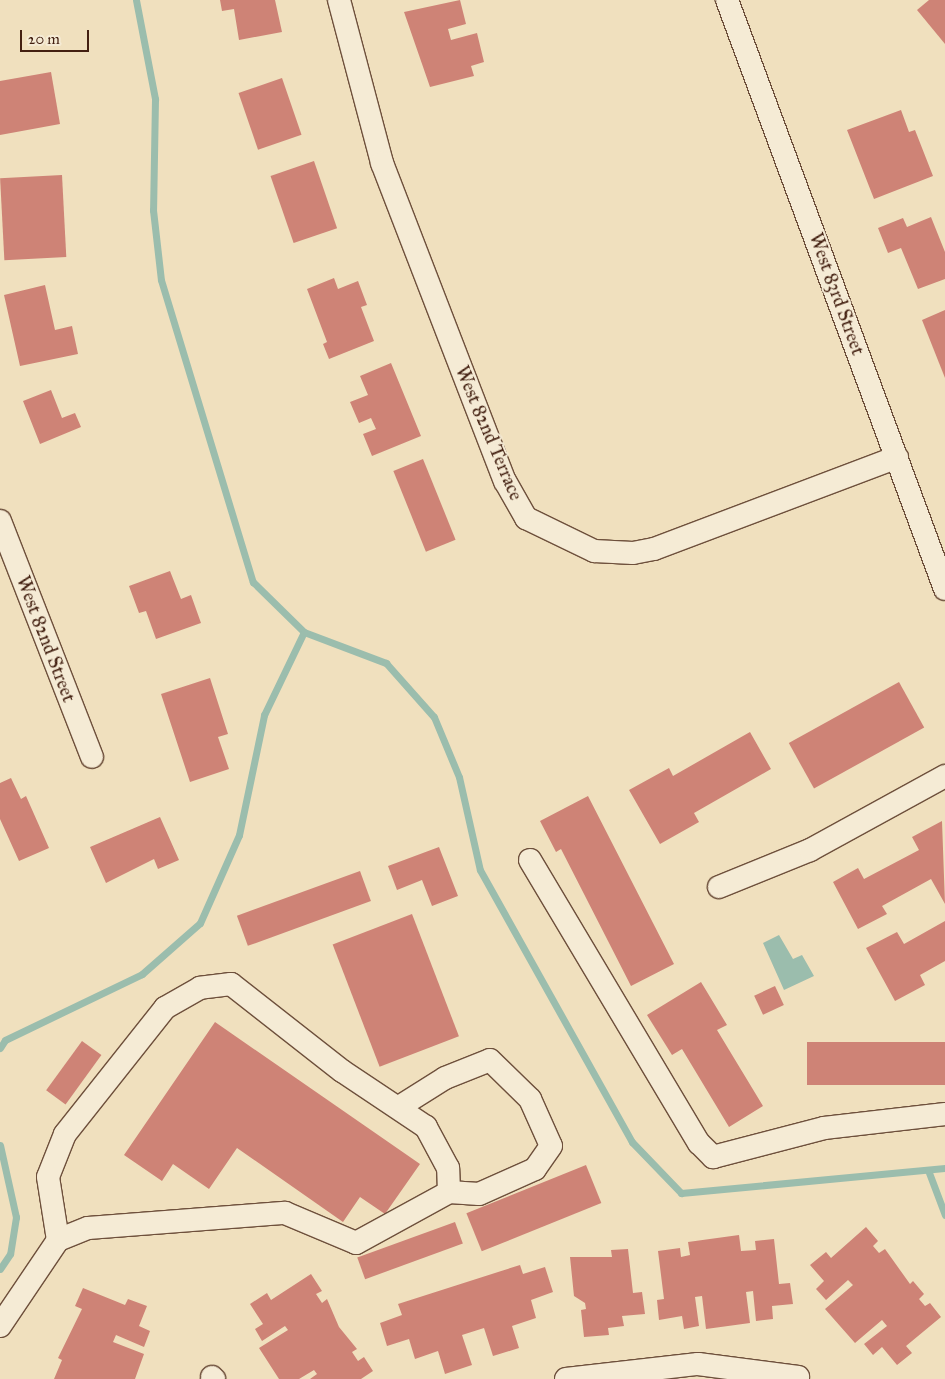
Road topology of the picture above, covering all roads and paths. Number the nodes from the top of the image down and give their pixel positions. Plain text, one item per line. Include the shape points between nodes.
1 (339, 0) edge
2 (727, 0) edge
3 (897, 457) junction
4 (0, 520) edge
5 (945, 589) edge
6 (92, 757) dead end
7 (945, 776) edge
8 (530, 860) dead end
9 (719, 887) dead end
10 (399, 1107) junction
11 (945, 1114) edge
12 (449, 1192) junction
13 (58, 1240) junction
14 (0, 1326) edge
15 (798, 1377) dead end
16 (566, 1379) edge

1 - 3 street, West 82nd Terrace via 382,163 505,481 526,518 594,551 633,554 654,550
2 - 3 street, West 83rd Street
3 - 5 street, West 83rd Street
4 - 6 street, West 82nd Street
7 - 9 street via 810,850
8 - 11 street via 699,1143 713,1157 824,1128
10 - 12 street via 426,1127 448,1168
10 - 12 street via 445,1078 490,1060 530,1099 550,1146 536,1169 479,1194
10 - 13 street via 342,1070 231,984 200,988 164,1008 65,1134 48,1177
12 - 13 street via 356,1243 284,1213 88,1228
13 - 14 street
15 - 16 street via 698,1364

